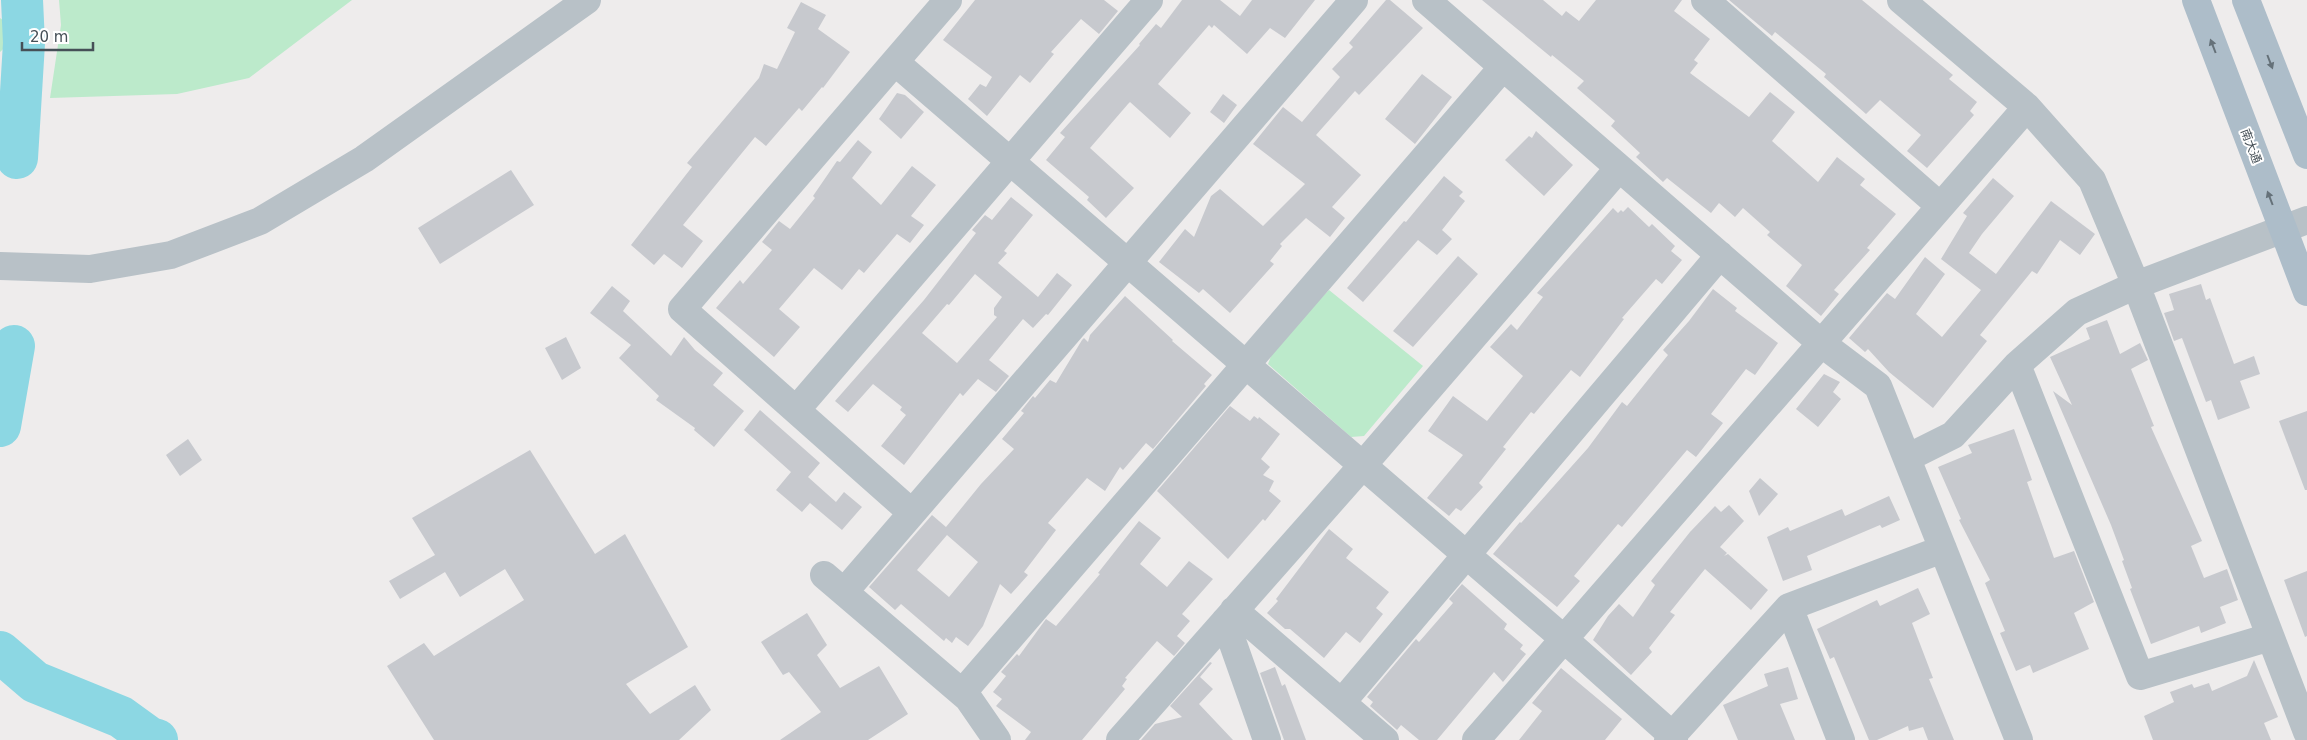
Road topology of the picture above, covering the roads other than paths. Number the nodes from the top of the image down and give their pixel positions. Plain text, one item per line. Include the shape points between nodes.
1 (587, 0) edge
2 (948, 0) edge
3 (1149, 0) edge
4 (1354, 0) edge
5 (1426, 0) edge
6 (1704, 0) edge
7 (1901, 0) edge
8 (2196, 0) edge
9 (2246, 0) edge
10 (895, 62) junction
11 (1503, 67) junction
12 (2028, 107) junction
13 (2307, 155) edge
14 (1011, 160) junction
15 (1620, 168) junction
16 (1940, 206) junction
17 (2307, 220) edge
18 (2282, 230) junction
19 (1720, 255) junction
20 (1128, 263) junction
21 (0, 266) edge
22 (2136, 285) junction
23 (2307, 292) edge
24 (1821, 343) junction
25 (1245, 364) junction
26 (2017, 364) junction
27 (796, 410) junction
28 (1907, 458) junction
29 (1362, 465) junction
30 (912, 513) junction
31 (1943, 549) junction
32 (1466, 555) junction
33 (1789, 607) junction
34 (1230, 616) junction
35 (2270, 637) junction
36 (1564, 639) junction
37 (962, 693) junction
38 (1342, 702) junction
39 (2307, 732) edge
40 (1672, 738) edge
41 (997, 740) edge
42 (1120, 740) edge
43 (1267, 740) edge
44 (1385, 740) edge
45 (1476, 740) edge
46 (1842, 740) edge
47 (2019, 740) edge

1 - 21 street via 364,159 260,221 171,255 90,269
2 - 10 street
3 - 14 street
4 - 20 street
5 - 11 street
6 - 16 street
7 - 12 street
18 -> 8 main road, 南大通
9 -> 13 main road
10 - 14 street
10 - 27 street via 682,310
11 - 15 street
11 - 25 street
12 - 16 street
12 - 22 street via 2092,180
14 - 20 street
14 - 27 street
15 - 19 street
15 - 29 street
16 - 24 street
17 - 18 street
18 - 22 street
18 - 23 main road, 南大通
19 - 24 street
19 - 32 street
20 - 25 street
20 - 30 street
22 - 26 street via 2077,312
22 - 35 street
24 - 28 street via 1878,386
24 - 36 street
25 - 29 street
25 - 37 street
26 - 28 street via 1953,435
26 - 35 street via 2140,676
27 - 30 street
28 - 31 street
29 - 32 street
29 - 34 street
30 - 37 street via 834,583
31 - 33 street
31 - 47 street
32 - 36 street
32 - 38 street
33 - 40 street
33 - 46 street
34 - 38 street
34 - 42 street
34 - 43 street
35 - 39 street
36 - 40 street
36 - 45 street
37 - 41 street
38 - 44 street

